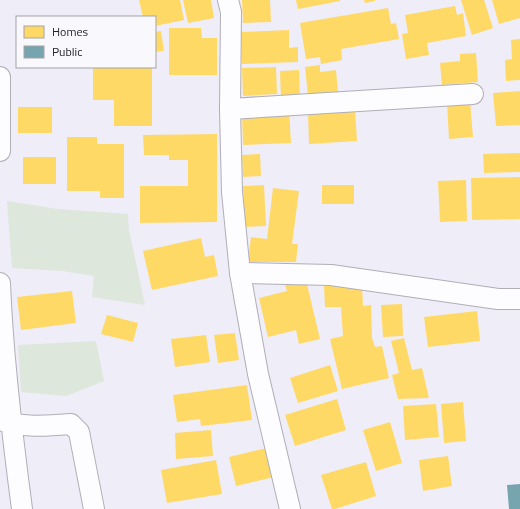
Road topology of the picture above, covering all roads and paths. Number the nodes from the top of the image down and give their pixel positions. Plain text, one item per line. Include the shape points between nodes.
1 (228, 0) edge
2 (0, 77) edge
3 (473, 94) dead end
4 (230, 109) junction
5 (0, 151) edge
6 (240, 273) junction
7 (0, 283) edge
8 (520, 299) edge
9 (1, 314) edge
10 (5, 422) edge
11 (22, 509) edge
12 (94, 509) edge
13 (290, 509) edge

1 - 4 street via 231,12
2 - 5 street
3 - 4 street
4 - 6 street via 232,192
6 - 8 street via 331,275 498,299
6 - 13 street via 258,374
7 - 9 street
9 - 10 street
10 - 11 street
10 - 12 street via 40,427 71,424 79,432

